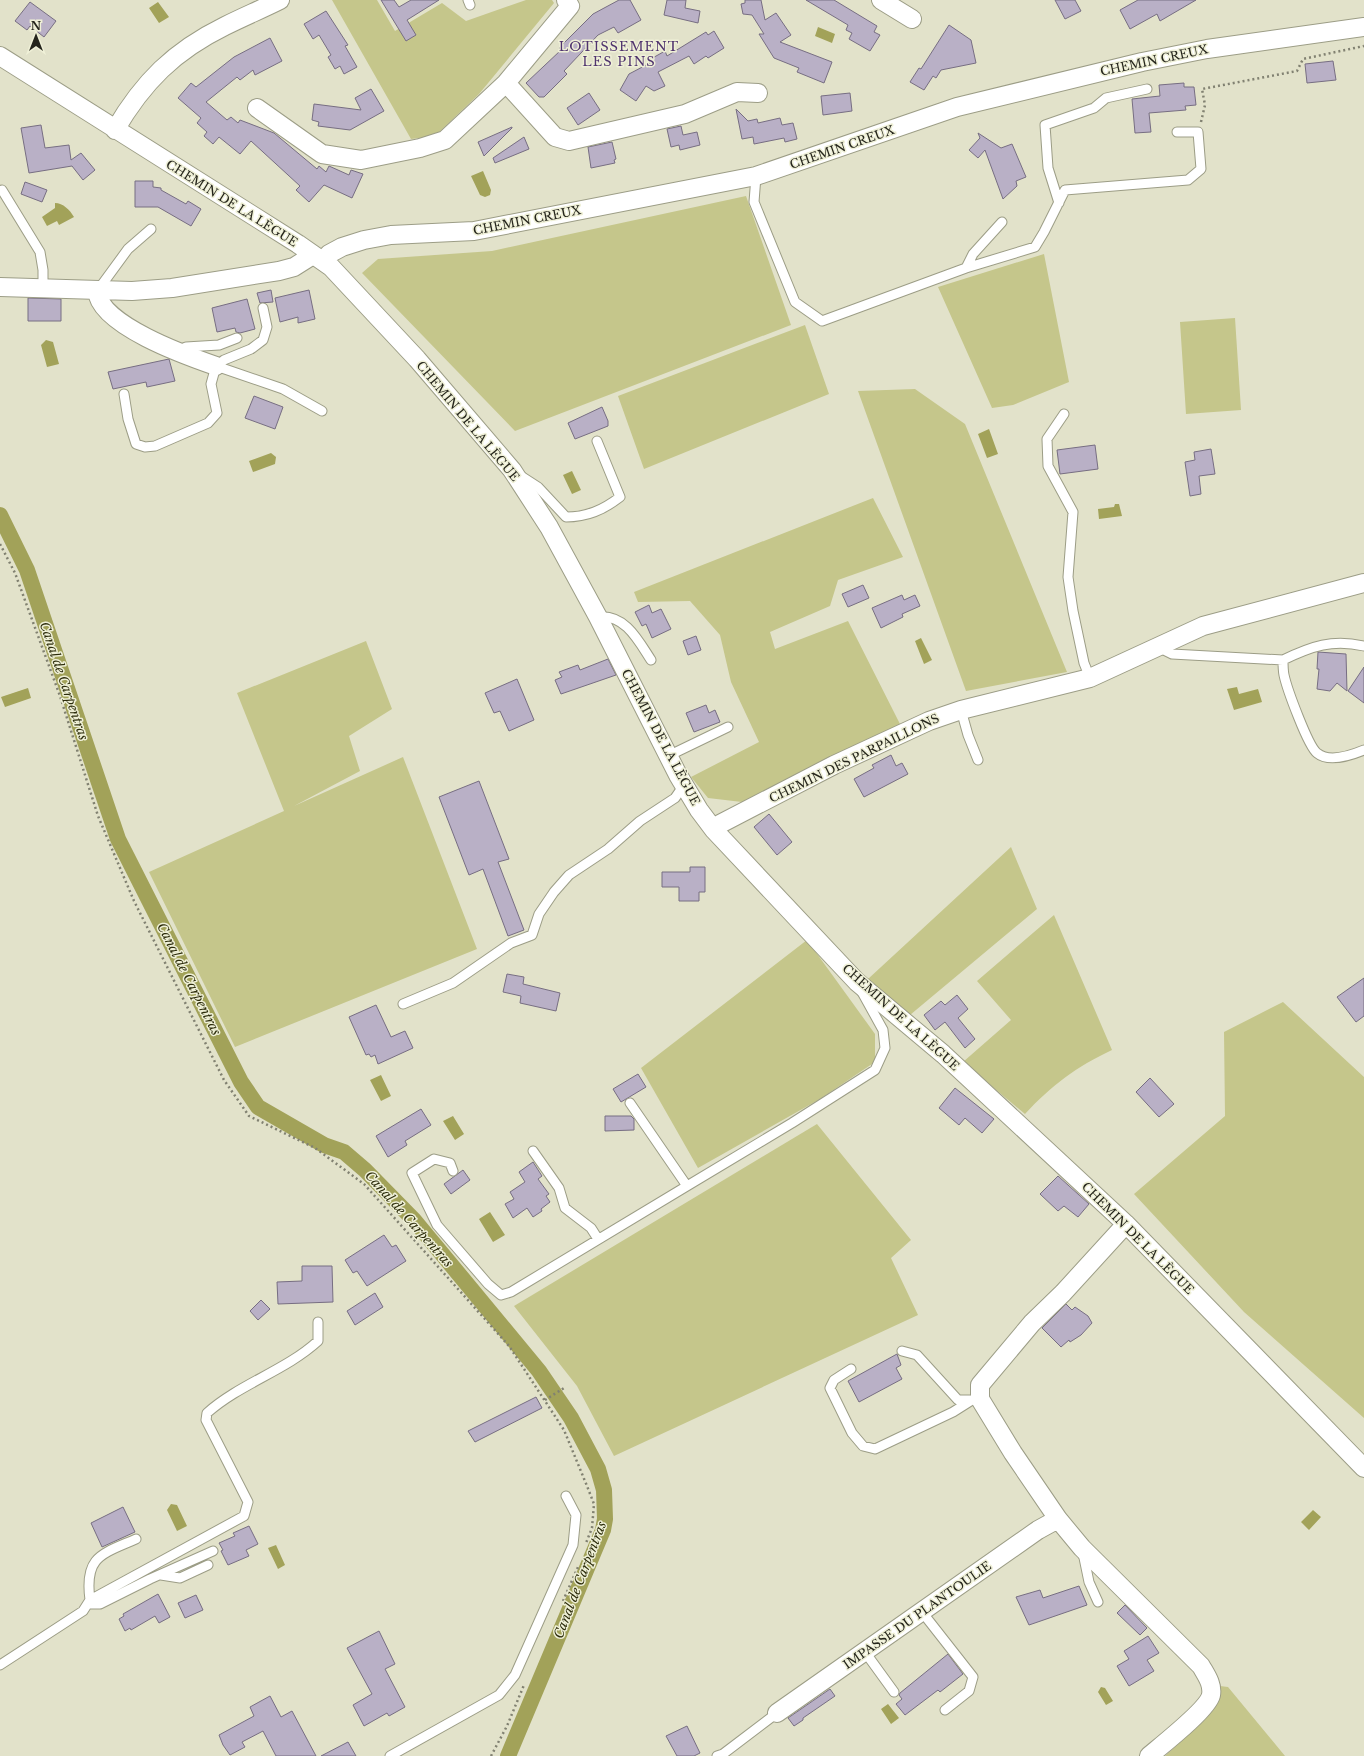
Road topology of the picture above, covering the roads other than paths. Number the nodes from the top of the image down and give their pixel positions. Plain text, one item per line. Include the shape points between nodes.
1 (280, 0) edge
2 (881, 0) edge
3 (572, 2) edge
4 (912, 19) dead end
5 (1364, 27) edge
6 (0, 56) edge
7 (506, 83) junction
8 (1147, 89) dead end
9 (758, 93) dead end
10 (257, 108) dead end
11 (115, 130) junction
12 (1177, 132) dead end
13 (756, 176) junction
14 (2, 190) dead end
15 (1059, 203) junction
16 (1002, 222) dead end
17 (151, 229) dead end
18 (318, 258) junction
19 (966, 268) junction
20 (0, 287) edge
21 (43, 289) junction
22 (97, 291) junction
23 (263, 308) dead end
24 (237, 338) dead end
25 (177, 352) junction
26 (216, 366) junction
27 (124, 394) dead end
28 (322, 411) dead end
29 (1064, 414) dead end
30 (597, 441) dead end
31 (512, 470) junction
32 (1364, 583) edge
33 (598, 617) junction
34 (1364, 646) edge
35 (1158, 647) junction
36 (651, 660) dead end
37 (1283, 660) junction
38 (1090, 678) junction
39 (961, 710) junction
40 (728, 727) dead end
41 (1364, 750) edge
42 (668, 756) junction
43 (978, 760) dead end
44 (684, 785) junction
45 (714, 830) junction
46 (857, 982) junction
47 (403, 1004) dead end
48 (630, 1102) dead end
49 (533, 1151) dead end
50 (453, 1171) dead end
51 (687, 1186) junction
52 (1126, 1224) junction
53 (598, 1239) junction
54 (318, 1322) dead end
55 (902, 1351) dead end
56 (851, 1369) dead end
57 (976, 1399) junction
58 (1361, 1460) edge
59 (566, 1496) dead end
60 (1058, 1519) junction
61 (136, 1539) dead end
62 (1082, 1548) junction
63 (213, 1551) dead end
64 (208, 1565) dead end
65 (160, 1574) junction
66 (89, 1602) junction
67 (1098, 1602) dead end
68 (922, 1612) junction
69 (865, 1652) junction
70 (0, 1665) edge
71 (894, 1692) dead end
72 (945, 1710) dead end
73 (777, 1713) joint
74 (390, 1756) edge
75 (718, 1756) edge
76 (1149, 1756) edge

1 - 11 street via 224,26 170,62 152,77 139,93
2 - 4 street
3 - 7 street
5 - 13 street, CHEMIN CREUX via 1207,48 1059,82 957,107
6 - 11 street, CHEMIN DE LA LÈGUE
7 - 9 street via 554,137 569,141 685,114 737,92
7 - 10 street via 445,140 361,160 322,154
8 - 15 lane via 1106,98 1094,108 1045,125 1048,168
11 - 18 street, CHEMIN DE LA LÈGUE
12 - 15 lane via 1198,132 1200,169 1188,180 1065,190
13 - 18 street, CHEMIN CREUX via 474,231 391,235 342,247
13 - 19 lane via 754,202 795,302 822,321
14 - 21 lane via 40,252
15 - 19 lane via 1035,247
16 - 19 lane via 973,254
17 - 22 lane via 128,249
18 - 22 street, CHEMIN CREUX via 279,271 172,288
18 - 31 street, CHEMIN DE LA LÈGUE via 331,267 417,359
20 - 21 street, CHEMIN CREUX
21 - 22 street, CHEMIN CREUX
22 - 25 street via 98,299 114,319
23 - 26 lane via 267,327 263,340
24 - 25 lane via 219,345 186,348
25 - 26 street
26 - 27 lane via 211,384 217,413 208,423 155,446 145,447 136,444
26 - 28 lane via 283,389
29 - 38 lane via 1047,439 1048,466 1073,512 1068,577 1084,663
30 - 31 lane via 620,497 603,510 579,517 566,517 538,487
31 - 33 street, CHEMIN DE LA LÈGUE via 549,527
32 - 35 street, CHEMIN DES PARPAILLONS via 1203,626
33 - 36 lane via 607,616 618,620 632,632
33 - 42 street, CHEMIN DE LA LÈGUE
34 - 37 lane via 1347,642 1321,644
35 - 37 lane via 1172,654
35 - 38 street, CHEMIN DES PARPAILLONS
37 - 41 lane via 1284,675 1309,744 1318,754 1330,758
38 - 39 street, CHEMIN DES PARPAILLONS
39 - 43 lane
39 - 45 street, CHEMIN DES PARPAILLONS via 929,720 834,765 720,824
40 - 42 lane
42 - 44 street, CHEMIN DE LA LÈGUE
44 - 45 street, CHEMIN DE LA LÈGUE
44 - 47 lane via 675,798 569,875 539,914 532,935 511,943 453,983
45 - 46 street, CHEMIN DE LA LÈGUE
46 - 51 lane via 883,1030 885,1048 876,1070
46 - 52 street, CHEMIN DE LA LÈGUE via 943,1054
48 - 51 lane
49 - 53 lane via 559,1188 565,1208 591,1228
50 - 53 lane via 450,1163 434,1159 412,1173 437,1225 488,1284 502,1295
51 - 53 lane
52 - 57 street via 1032,1323 980,1385
52 - 58 street, CHEMIN DE LA LÈGUE
54 - 66 lane via 318,1341 304,1354 222,1400 207,1413 206,1420 248,1502 244,1516
55 - 57 lane via 917,1355 958,1400
56 - 57 lane via 834,1380 830,1388 852,1433 863,1446 875,1449
57 - 60 street
59 - 74 lane via 576,1515 573,1545 515,1675 498,1695
60 - 62 street
60 - 68 street, IMPASSE DU PLANTOULIE via 1038,1530
61 - 66 lane via 98,1556 89,1572
62 - 67 lane
62 - 76 street via 1200,1666 1210,1681 1211,1695 1204,1708
63 - 65 lane
64 - 65 lane via 180,1578
65 - 66 lane via 100,1604
66 - 70 lane via 83,1611
68 - 69 street, IMPASSE DU PLANTOULIE
68 - 72 lane via 973,1677 969,1691
69 - 71 lane
69 - 73 street, IMPASSE DU PLANTOULIE
73 - 75 lane

